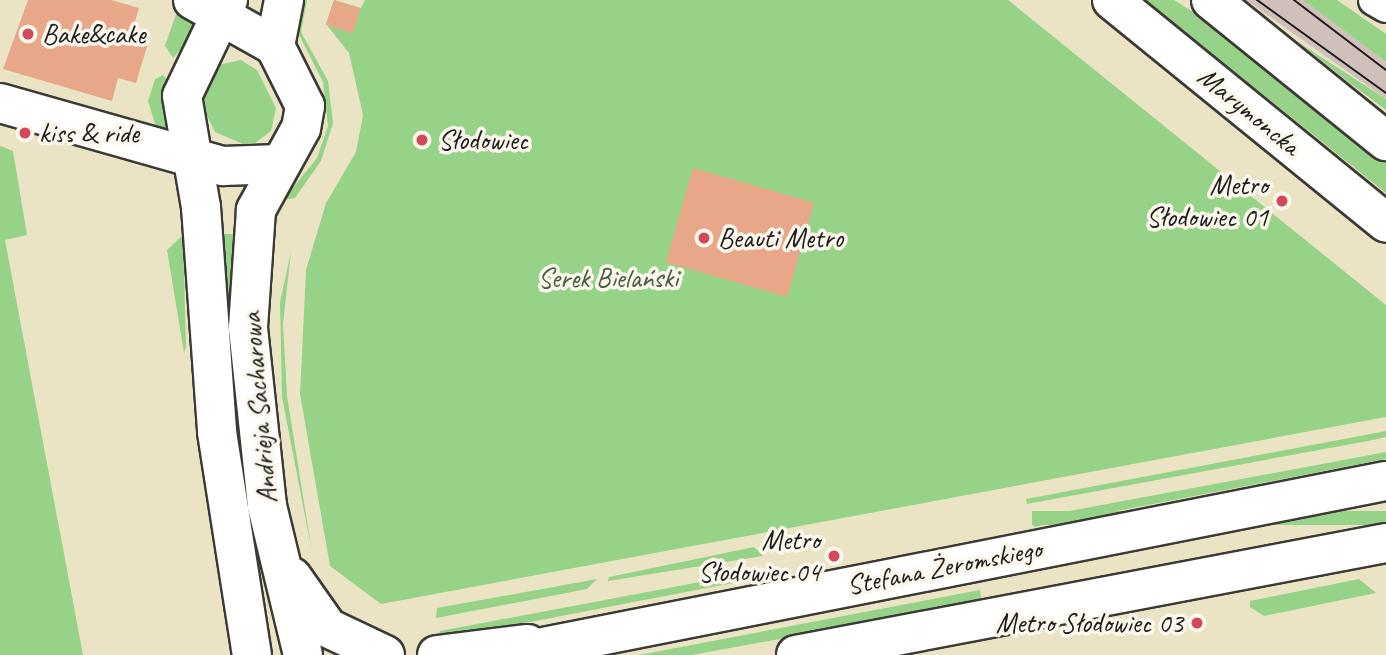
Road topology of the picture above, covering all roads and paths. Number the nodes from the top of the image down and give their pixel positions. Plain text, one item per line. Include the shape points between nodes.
1 (284, 0) edge
2 (1112, 0) edge
3 (1210, 0) edge
4 (1374, 0) edge
5 (214, 4) edge
6 (1386, 7) edge
7 (275, 46) junction
8 (0, 103) edge
9 (1386, 141) edge
10 (194, 158) junction
11 (280, 164) junction
12 (1386, 223) edge
13 (1386, 481) edge
14 (267, 506) junction
15 (1386, 543) edge
16 (564, 639) junction
17 (923, 642) edge
18 (252, 655) edge
19 (303, 655) edge
20 (385, 655) edge
21 (437, 655) edge
22 (503, 655) edge
23 (796, 655) edge

1 - 7 main road
2 - 12 main road, Marymoncka
3 - 9 main road
4 - 6 street
5 - 7 main road
5 - 10 main road, Andrieja Sacharowa via 182,96
7 - 11 main road, Andrieja Sacharowa via 305,106 301,128
8 - 10 main road
10 - 11 main road via 241,168
10 - 18 main road, Andrieja Sacharowa via 216,421
11 - 14 main road, Andrieja Sacharowa via 264,189 254,224 248,328
13 - 16 main road, Stefana Żeromskiego
14 - 19 main road, Andrieja Sacharowa
14 - 20 main road via 307,606 340,636
15 - 17 main road, Stefana Żeromskiego
16 - 21 main road
16 - 22 main road, Stefana Żeromskiego
17 - 23 main road, Stefana Żeromskiego

